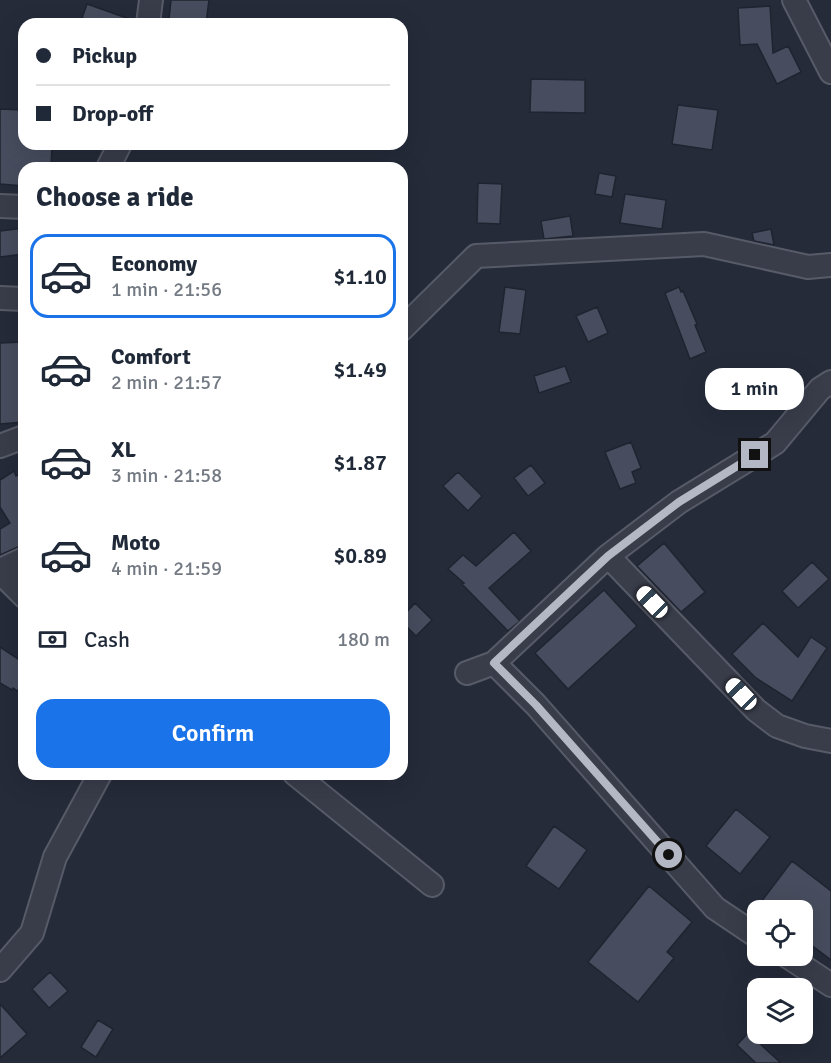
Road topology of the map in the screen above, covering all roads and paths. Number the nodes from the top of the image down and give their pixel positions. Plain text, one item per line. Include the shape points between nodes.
1 (151, 0) edge
2 (794, 0) edge
3 (149, 18) edge
4 (831, 72) edge
5 (0, 206) edge
6 (18, 207) edge
7 (831, 265) edge
8 (0, 298) edge
9 (18, 299) edge
10 (408, 323) edge
11 (831, 381) edge
12 (18, 439) edge
13 (0, 446) edge
14 (608, 556) junction
15 (18, 562) edge
16 (0, 571) edge
17 (18, 590) edge
18 (494, 663) junction
19 (467, 674) dead end
20 (831, 741) edge
21 (97, 780) edge
22 (302, 780) edge
23 (432, 885) dead end
24 (747, 930) edge
25 (803, 966) edge
26 (0, 970) edge
27 (831, 984) edge

1 - 3 street
2 - 4 street
5 - 6 street
7 - 10 street via 808,267 704,244 476,256
8 - 9 street
11 - 14 street via 775,443 679,502
12 - 13 street
14 - 18 street
14 - 20 street via 756,710 777,726
15 - 16 street
16 - 17 street
18 - 19 street
18 - 24 street via 536,705 715,909
21 - 26 street via 55,857 32,933
22 - 23 street
25 - 27 street

